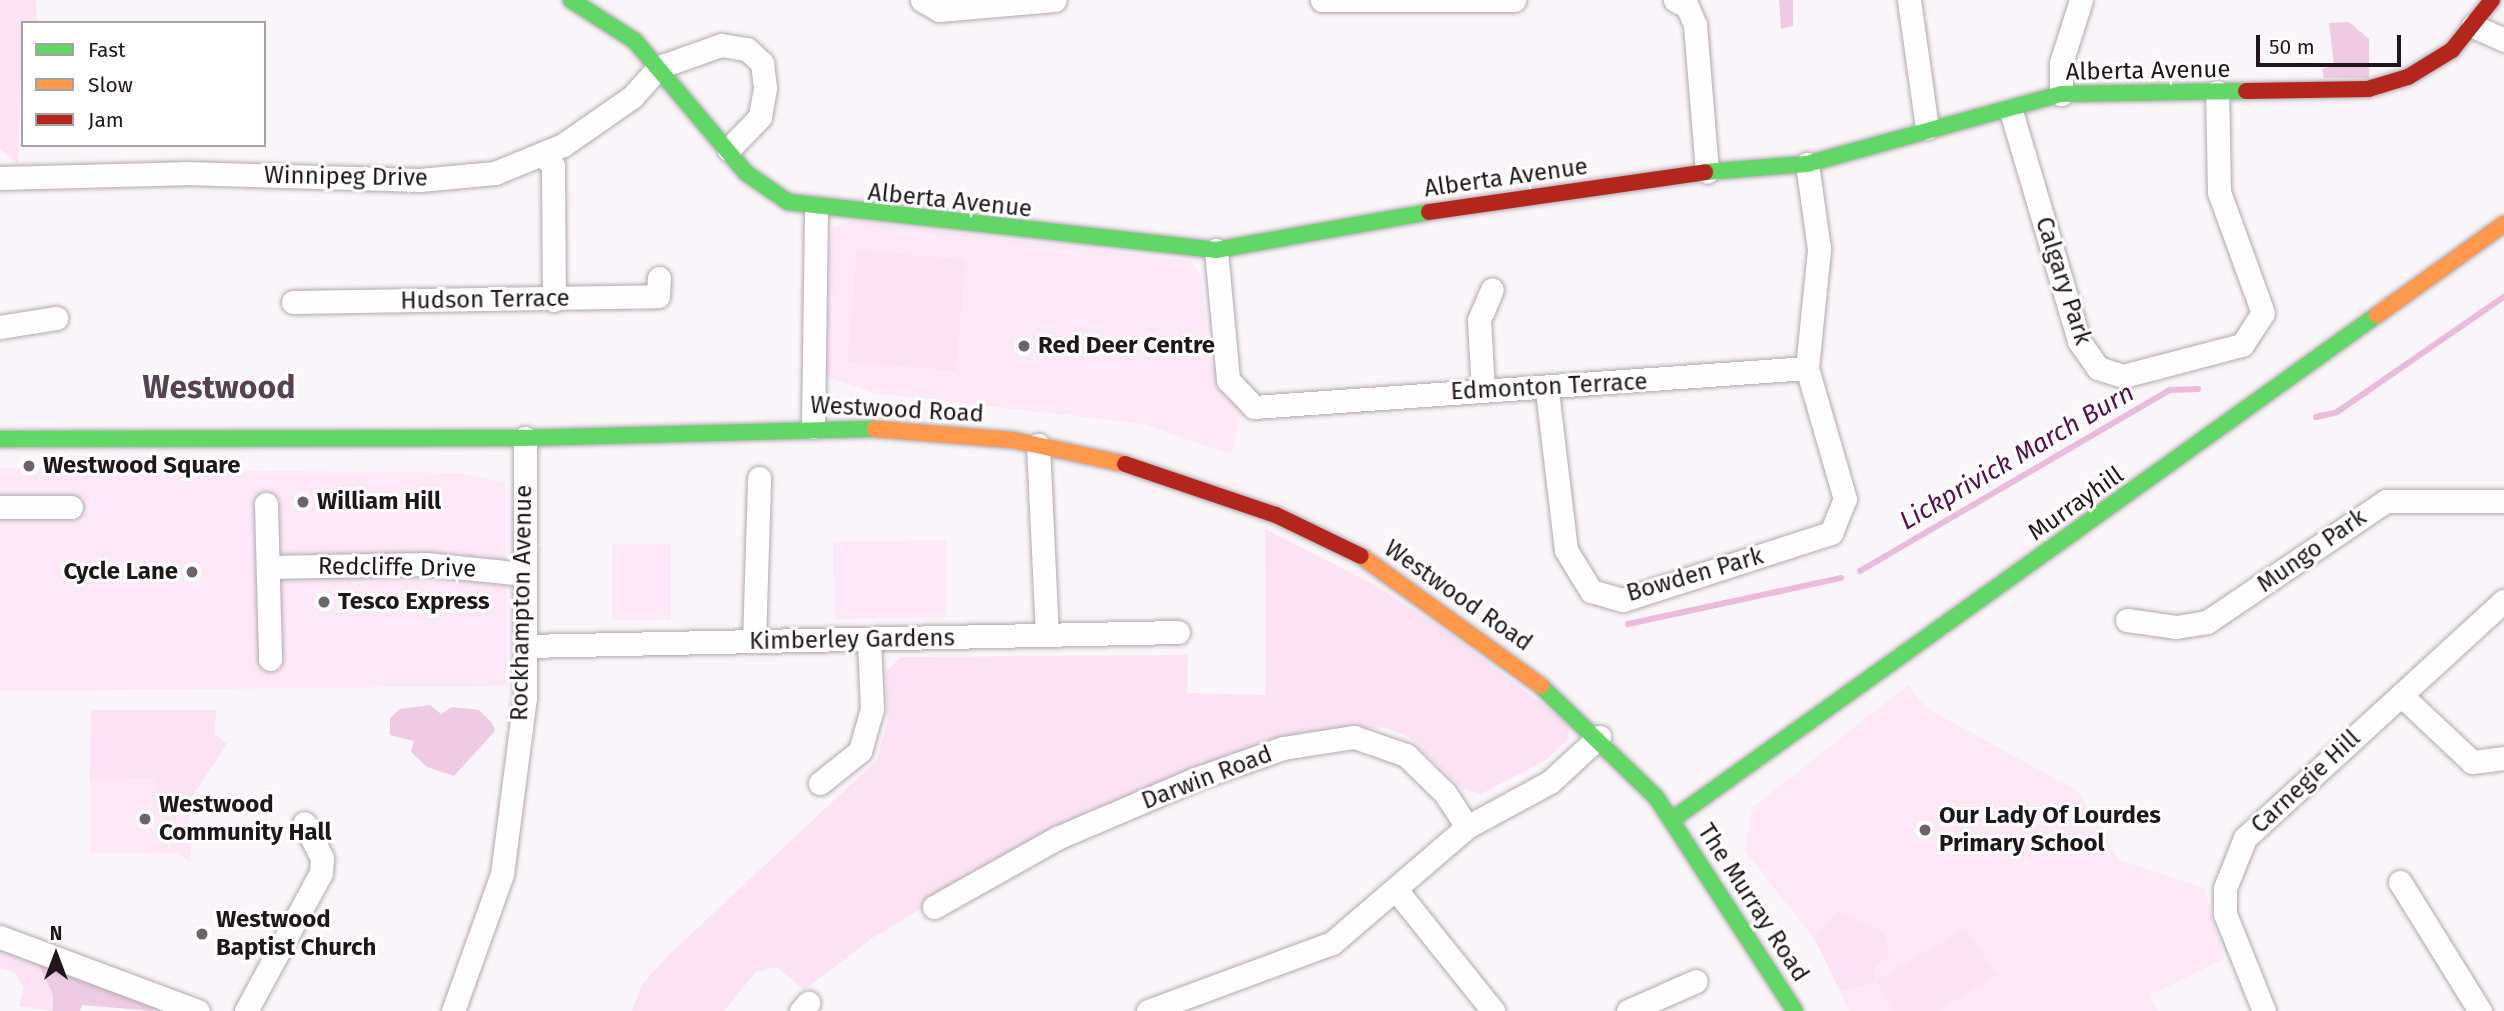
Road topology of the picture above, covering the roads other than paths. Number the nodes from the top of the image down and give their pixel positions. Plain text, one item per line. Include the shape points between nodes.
1 (922, 0) edge
2 (1055, 0) edge
3 (1322, 0) edge
4 (1514, 0) edge
5 (1675, 0) edge
6 (1909, 0) edge
7 (2081, 0) edge
8 (2492, 0) edge
9 (580, 2) edge
10 (2473, 26) junction
11 (2504, 40) edge
12 (659, 67) junction
13 (2217, 92) junction
14 (2061, 94) junction
15 (2011, 111) junction
16 (1927, 128) junction
17 (729, 149) junction
18 (543, 155) junction
19 (1808, 164) junction
20 (1707, 172) junction
21 (0, 178) edge
22 (816, 208) junction
23 (2504, 223) edge
24 (1216, 250) junction
25 (659, 278) dead end
26 (1492, 290) dead end
27 (554, 300) junction
28 (293, 302) dead end
29 (56, 318) dead end
30 (0, 327) edge
31 (1808, 368) junction
32 (1483, 390) junction
33 (1548, 391) junction
34 (813, 427) junction
35 (525, 438) junction
36 (0, 439) edge
37 (1038, 445) junction
38 (759, 478) dead end
39 (2504, 501) edge
40 (266, 504) dead end
41 (0, 507) edge
42 (71, 507) dead end
43 (270, 567) junction
44 (524, 574) junction
45 (2504, 601) edge
46 (2127, 620) dead end
47 (1178, 632) dead end
48 (1047, 635) junction
49 (869, 640) junction
50 (754, 641) junction
51 (526, 646) junction
52 (270, 659) dead end
53 (2401, 695) junction
54 (1599, 737) junction
55 (2504, 758) edge
56 (820, 783) dead end
57 (1672, 819) junction
58 (304, 823) dead end
59 (1468, 827) junction
60 (2400, 882) dead end
61 (1397, 891) junction
62 (934, 907) dead end
63 (0, 937) edge
64 (1696, 981) dead end
65 (198, 1011) edge
66 (247, 1011) edge
67 (453, 1011) edge
68 (1148, 1011) edge
69 (1493, 1011) edge
70 (1628, 1011) edge
71 (1795, 1011) edge
72 (2264, 1011) edge
73 (2480, 1011) edge

1 - 2 street via 939,10
3 - 4 street
5 - 20 street via 1687,6 1695,25
6 - 16 street
7 - 14 street via 2064,50
8 - 10 street, Alberta Avenue
9 - 12 street, Alberta Avenue via 635,41
10 - 11 street
10 - 13 street, Alberta Avenue via 2430,65 2368,89
12 - 17 street, Alberta Avenue
12 - 17 street via 721,45 747,50 762,63 760,117
12 - 18 street, Winnipeg Drive via 632,97
13 - 14 street, Alberta Avenue
13 - 15 street, Calgary Park via 2219,192 2263,313 2242,345 2136,375 2098,368 2079,341
14 - 15 street, Alberta Avenue
15 - 16 street, Alberta Avenue
16 - 19 street, Alberta Avenue
17 - 22 street, Alberta Avenue via 766,190
18 - 21 street, Winnipeg Drive via 495,173 420,180 185,173
18 - 27 street via 553,166
19 - 20 street, Alberta Avenue
19 - 31 street via 1819,249
20 - 24 street, Alberta Avenue
22 - 24 street, Alberta Avenue
22 - 34 street
23 - 57 street, Murrayhill
24 - 32 street, Edmonton Terrace via 1228,380 1254,407
25 - 27 street, Hudson Terrace via 658,296
26 - 32 street via 1479,320
27 - 28 street, Hudson Terrace
29 - 30 street
31 - 33 street, Edmonton Terrace
31 - 33 street, Bowden Park via 1845,499 1831,533 1623,600 1591,591 1566,551
32 - 33 street, Edmonton Terrace
34 - 35 street, Westwood Road
34 - 37 street, Westwood Road via 923,430
35 - 36 street, Westwood Road
35 - 44 street, Rockhampton Avenue
37 - 48 street via 1036,482
37 - 54 street, Westwood Road via 1205,487 1360,555 1483,638
38 - 50 street
39 - 46 street, Mungo Park via 2386,501 2207,622 2176,627
40 - 43 street
41 - 42 street
43 - 44 street, Redcliffe Drive via 426,564
43 - 52 street
44 - 51 street, Rockhampton Avenue
45 - 53 street, Carnegie Hill
47 - 48 street, Kimberley Gardens
48 - 49 street, Kimberley Gardens
49 - 50 street, Kimberley Gardens
49 - 56 street via 872,709 860,751
50 - 51 street, Kimberley Gardens
51 - 67 street, Rockhampton Avenue via 502,874
53 - 55 street via 2472,762
53 - 72 street, Carnegie Hill via 2245,838 2232,862 2225,914
54 - 57 street, Westwood Road
54 - 59 street via 1550,782
57 - 71 street, The Murray Road
58 - 66 street via 322,858 321,873
59 - 61 street
59 - 62 street, Darwin Road via 1445,793 1406,755 1342,739 1283,748 1195,779 1057,838
60 - 73 street
61 - 68 street via 1332,943
61 - 69 street
63 - 65 street
64 - 70 street

